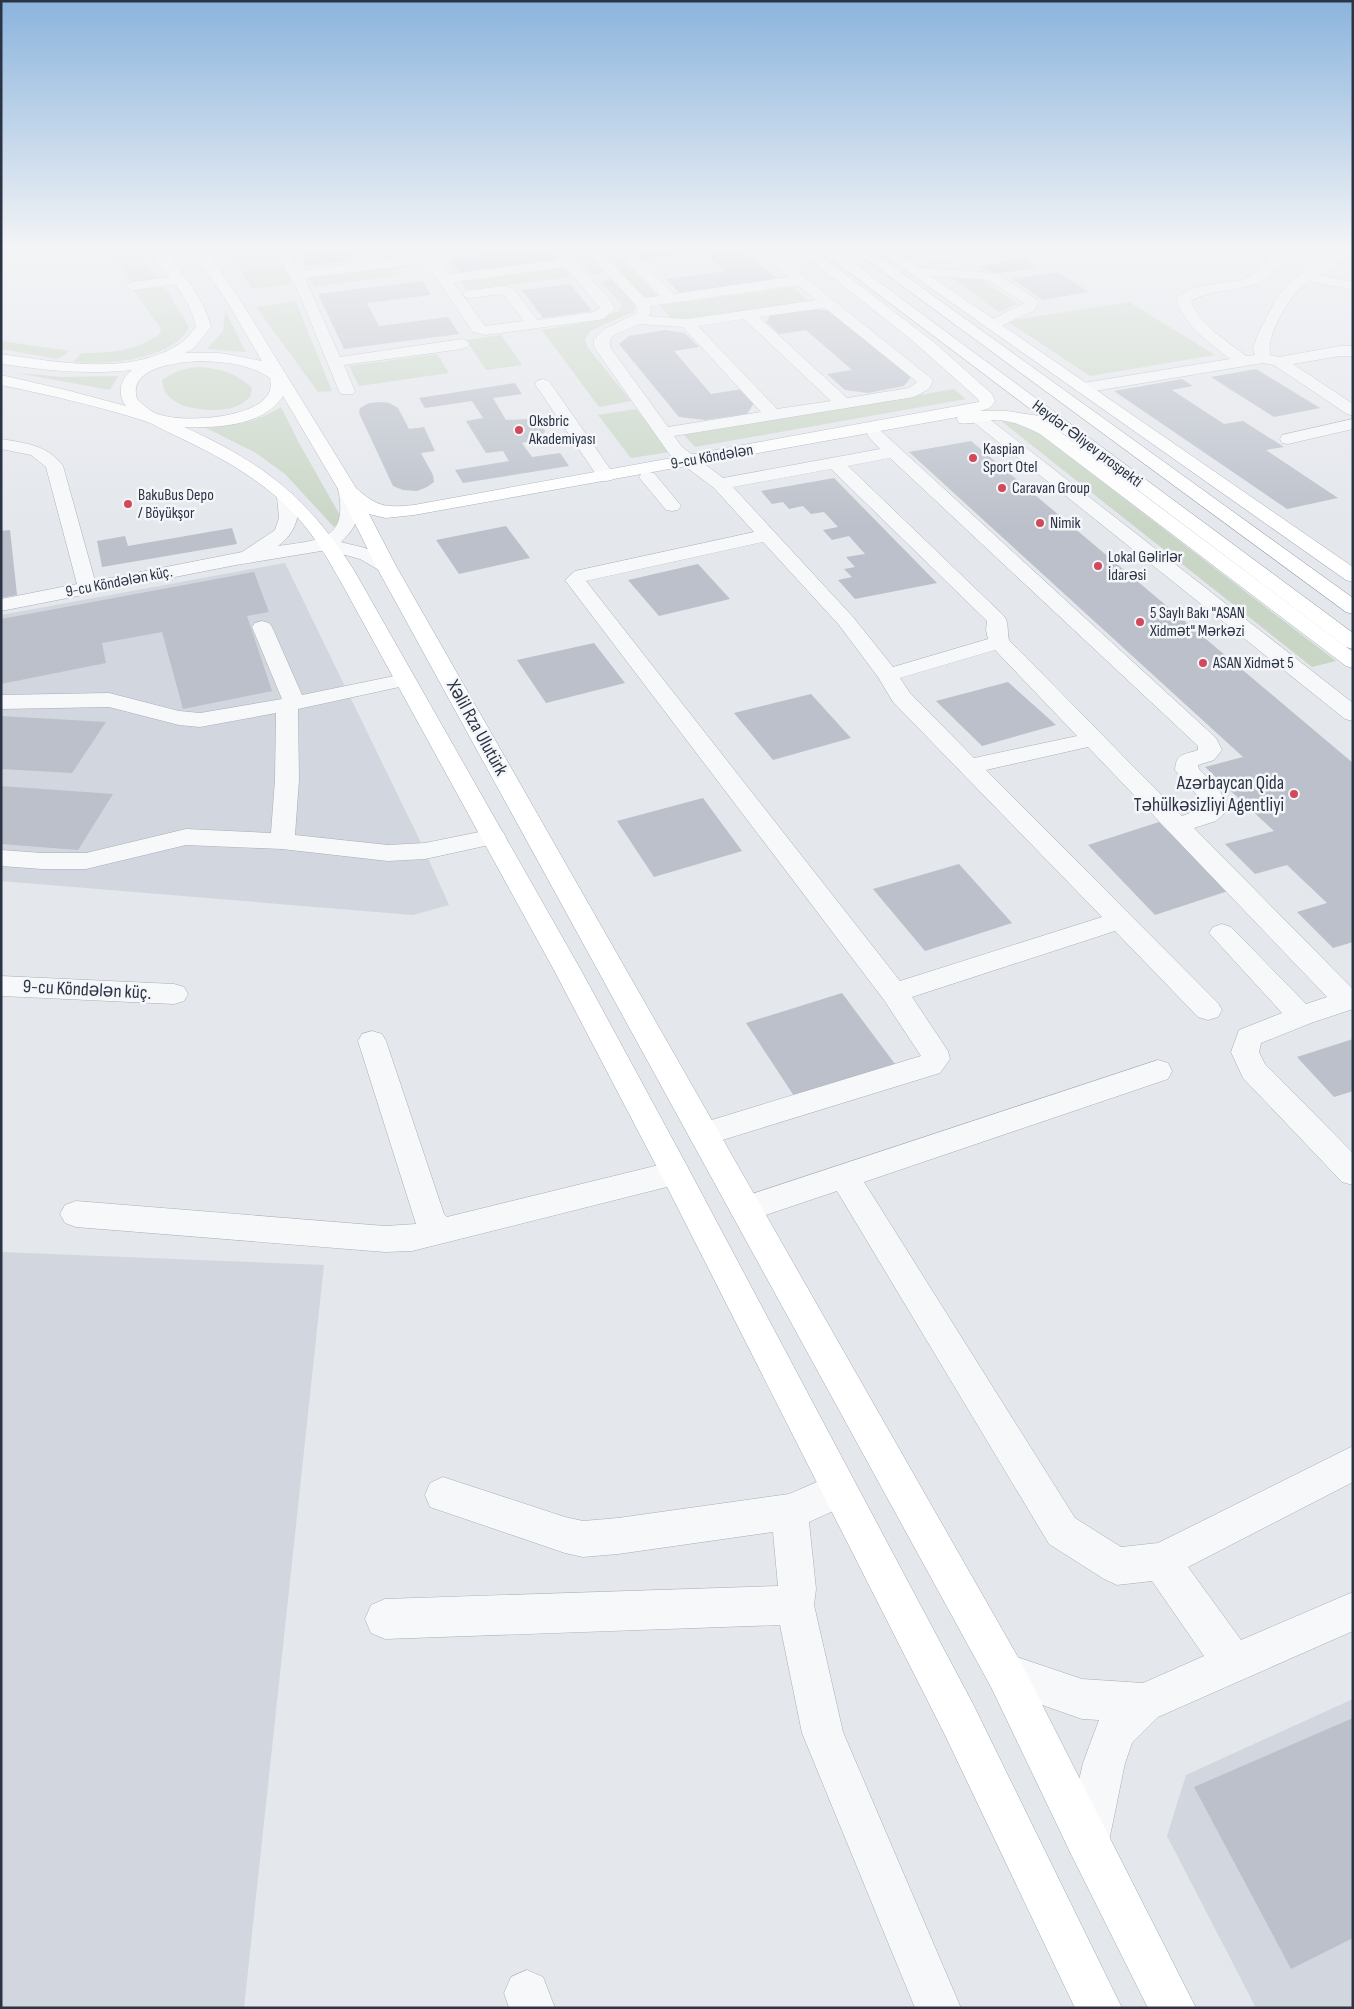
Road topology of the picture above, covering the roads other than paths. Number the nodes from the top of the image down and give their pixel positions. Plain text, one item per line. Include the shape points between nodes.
1 (196, 339) edge
2 (255, 339) edge
3 (325, 339) edge
4 (602, 339) edge
5 (701, 339) edge
6 (774, 339) edge
7 (871, 339) edge
8 (920, 339) edge
9 (921, 339) edge
10 (946, 339) edge
11 (983, 339) edge
12 (1012, 339) edge
13 (1217, 339) edge
14 (1264, 339) edge
15 (462, 344) dead end
16 (1343, 348) edge
17 (1, 358) edge
18 (1271, 360) junction
19 (159, 361) junction
20 (335, 362) junction
21 (1244, 362) junction
22 (278, 376) junction
23 (1, 380) edge
24 (543, 384) dead end
25 (1082, 388) junction
26 (347, 391) dead end
27 (1, 392) edge
28 (843, 403) junction
29 (110, 406) junction
30 (1353, 411) edge
31 (972, 413) junction
32 (773, 415) junction
33 (152, 417) junction
34 (1353, 424) edge
35 (1046, 430) junction
36 (663, 433) junction
37 (875, 435) junction
38 (1288, 439) dead end
39 (1, 444) edge
40 (892, 452) junction
41 (835, 463) junction
42 (694, 464) junction
43 (606, 476) junction
44 (648, 477) junction
45 (720, 484) junction
46 (347, 489) junction
47 (286, 497) junction
48 (672, 506) dead end
49 (767, 536) junction
50 (327, 544) junction
51 (281, 546) junction
52 (386, 566) junction
53 (1353, 576) edge
54 (88, 589) junction
55 (1, 605) edge
56 (1353, 608) edge
57 (262, 627) dead end
58 (999, 642) junction
59 (1353, 643) edge
60 (1353, 662) edge
61 (888, 675) junction
62 (404, 680) junction
63 (1, 702) edge
64 (291, 704) junction
65 (1353, 714) edge
66 (1093, 738) junction
67 (971, 766) junction
68 (1177, 825) junction
69 (494, 837) junction
70 (282, 841) junction
71 (1, 858) edge
72 (1120, 921) junction
73 (1222, 933) dead end
74 (1, 986) edge
75 (894, 993) junction
76 (174, 994) dead end
77 (1350, 1000) edge
78 (1208, 1010) dead end
79 (1301, 1016) junction
80 (372, 1041) dead end
81 (1158, 1071) dead end
82 (674, 1080) junction
83 (634, 1094) junction
84 (704, 1134) junction
85 (1353, 1173) edge
86 (675, 1174) junction
87 (844, 1176) junction
88 (745, 1209) junction
89 (76, 1214) dead end
90 (440, 1232) junction
91 (1353, 1463) edge
92 (840, 1490) junction
93 (442, 1495) dead end
94 (790, 1512) junction
95 (1161, 1561) junction
96 (796, 1605) junction
97 (1353, 1611) edge
98 (386, 1619) dead end
99 (1233, 1663) junction
100 (1005, 1673) junction
101 (1144, 1704) junction
102 (1087, 1841) junction
103 (938, 2008) edge
104 (1099, 2008) edge
105 (1174, 2008) edge

1 - 19 main road
2 - 22 main road, Xəlil Rza Ulutürk
3 - 20 street
4 - 36 street via 602,347
5 - 32 street
6 - 28 street
7 - 28 street via 924,381 923,386 914,392
8 - 31 main road, 9-cu Köndələn via 986,397 985,405
9 - 35 main road
10 - 59 main road, Heydər Əliyev prospekti
11 - 56 main road, Heydər Əliyev prospekti
12 - 25 main road
13 - 21 street
14 - 18 street via 1261,348
15 - 20 street
16 - 18 street
17 - 19 main road via 78,369
18 - 21 street
18 - 30 street
19 - 22 main road via 222,357 253,363
19 - 33 main road via 134,377 127,392 129,400
20 - 26 street
21 - 25 street
22 - 33 main road via 274,399 256,412 241,417 191,423
22 - 46 main road, Xəlil Rza Ulutürk
23 - 29 main road
24 - 43 street
25 - 53 main road
27 - 29 main road
28 - 32 street
29 - 33 main road
31 - 35 main road, 9-cu Köndələn via 1011,415
31 - 37 main road, 9-cu Köndələn
31 - 42 main road, 9-cu Köndələn
31 - 65 street
32 - 36 street
33 - 47 main road via 240,463
34 - 38 street
35 - 60 main road
36 - 42 street via 676,451
37 - 40 street
37 - 42 main road, 9-cu Köndələn
39 - 54 street via 33,449 47,456 54,466
40 - 41 street
40 - 68 street via 1208,743 1211,750 1187,761 1187,770 1215,802 1216,812
41 - 45 street
41 - 58 street via 997,620
42 - 43 main road, 9-cu Köndələn
42 - 44 main road, 9-cu Köndələn
42 - 45 street
43 - 46 main road, 9-cu Köndələn via 396,512 374,511
44 - 48 street
44 - 52 main road, 9-cu Köndələn via 403,522 390,534 383,552
45 - 49 street
46 - 50 street via 350,521
46 - 52 main road, Xəlil Rza Ulutürk
47 - 50 main road
47 - 51 street via 290,517 282,533
49 - 61 street via 846,621
49 - 75 street via 582,575 575,580
50 - 51 street, 9-cu Köndələn küç.
50 - 52 street via 367,555
50 - 62 main road, Xəlil Rza Ulutürk
51 - 54 street, 9-cu Köndələn küç. via 236,559
52 - 82 main road, Xəlil Rza Ulutürk
54 - 55 street, 9-cu Köndələn küç.
57 - 64 street
58 - 61 street
58 - 66 street
61 - 67 street via 901,697
62 - 64 street
62 - 69 main road, Xəlil Rza Ulutürk
63 - 64 street via 109,700 179,718 200,720
64 - 70 street
66 - 67 street
66 - 68 street
67 - 72 street
68 - 77 street
69 - 70 street via 425,850 388,853
69 - 83 main road, Xəlil Rza Ulutürk
70 - 71 street via 186,837 86,861
72 - 75 street
72 - 78 street
73 - 79 street
74 - 76 street, 9-cu Köndələn küç.
75 - 84 street via 934,1051 936,1058 930,1065
77 - 79 street
79 - 85 street via 1249,1037 1244,1052 1253,1070
80 - 90 street via 430,1220
81 - 87 street
82 - 83 main road
82 - 84 main road, Xəlil Rza Ulutürk
83 - 86 main road, Xəlil Rza Ulutürk
84 - 88 main road, Xəlil Rza Ulutürk
86 - 90 street
86 - 92 main road, Xəlil Rza Ulutürk
87 - 88 street
87 - 95 street via 1062,1531 1116,1566
88 - 100 main road, Xəlil Rza Ulutürk
89 - 90 street via 384,1239
91 - 95 street
92 - 94 street
92 - 104 main road, Xəlil Rza Ulutürk via 980,1762
93 - 94 street via 583,1539
94 - 96 street
95 - 99 street
96 - 98 street
96 - 103 street via 823,1732
97 - 99 street
99 - 101 street
100 - 101 street via 1082,1699
100 - 102 main road, Xəlil Rza Ulutürk
101 - 102 street via 1116,1730 1104,1762
102 - 105 main road, Xəlil Rza Ulutürk

